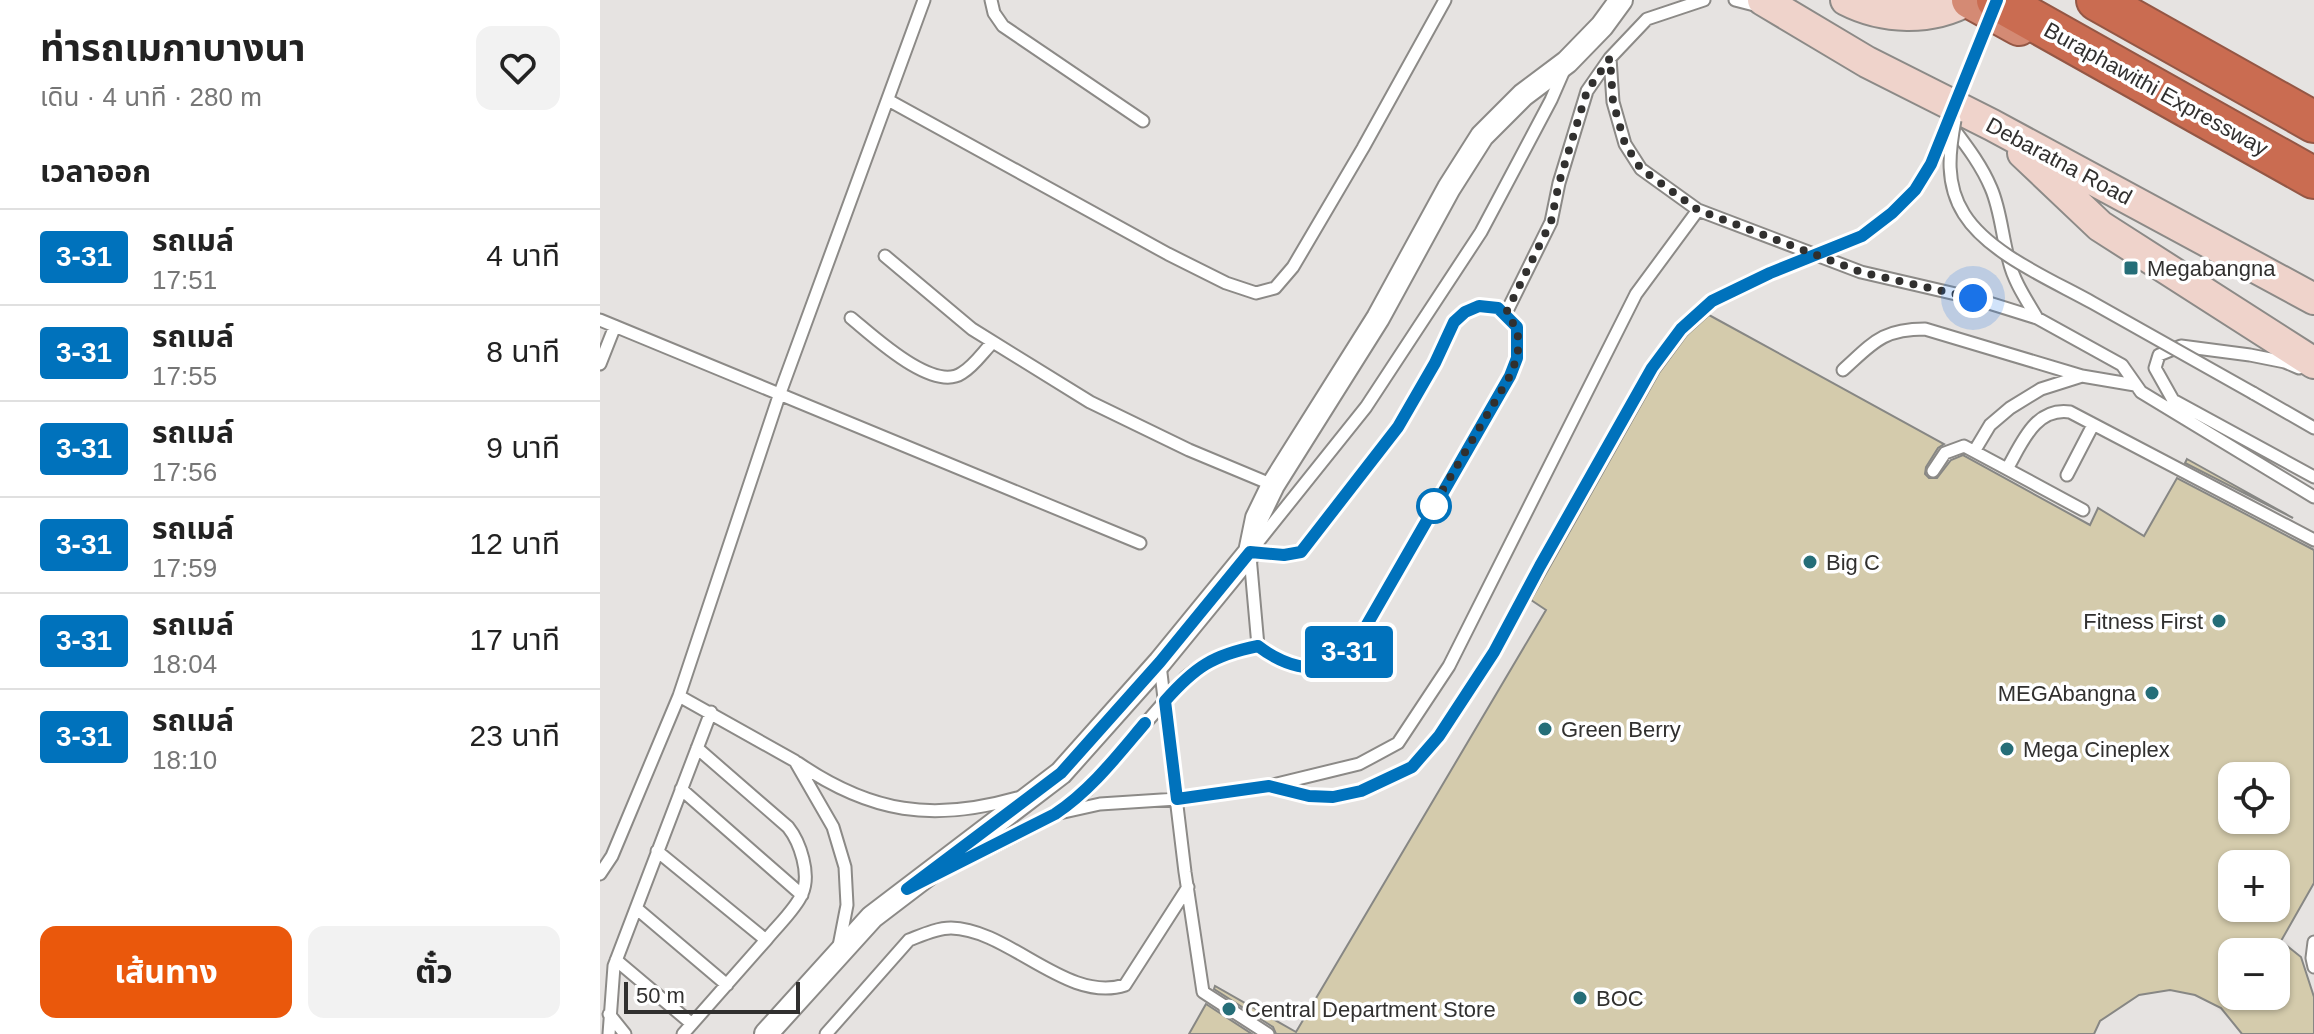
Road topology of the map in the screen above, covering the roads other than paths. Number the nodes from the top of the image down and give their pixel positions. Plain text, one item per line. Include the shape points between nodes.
1 (924, 0) edge
2 (991, 0) edge
3 (1445, 0) edge
4 (1621, 0) edge
5 (1704, 0) edge
6 (1735, 0) edge
7 (1763, 0) edge
8 (1846, 0) edge
9 (1969, 0) edge
10 (1997, 0) edge
11 (2097, 0) edge
12 (2136, 0) edge
13 (1789, 15) junction
14 (1610, 58) junction
15 (1567, 62) junction
16 (1927, 93) junction
17 (1960, 95) junction
18 (888, 100) junction
19 (2314, 100) edge
20 (1143, 121) dead end
21 (2314, 122) edge
22 (1992, 125) junction
23 (2314, 178) edge
24 (2314, 192) edge
25 (1698, 210) junction
26 (885, 256) dead end
27 (2314, 299) edge
28 (1506, 313) junction
29 (851, 318) dead end
30 (2037, 318) junction
31 (600, 320) edge
32 (615, 326) junction
33 (993, 342) junction
34 (2314, 363) edge
35 (600, 364) edge
36 (1843, 370) dead end
37 (2314, 374) edge
38 (2082, 376) junction
39 (2135, 385) junction
40 (780, 393) junction
41 (2093, 425) junction
42 (2314, 428) edge
43 (1975, 450) junction
44 (2007, 469) junction
45 (1933, 471) dead end
46 (2067, 475) dead end
47 (2314, 477) edge
48 (1273, 485) junction
49 (2314, 497) edge
50 (2083, 510) dead end
51 (2314, 540) edge
52 (1140, 543) dead end
53 (1250, 552) junction
54 (1258, 646) junction
55 (1160, 662) junction
56 (679, 696) junction
57 (1165, 701) junction
58 (711, 712) junction
59 (697, 748) junction
60 (795, 761) junction
61 (1269, 786) junction
62 (681, 789) junction
63 (1038, 792) junction
64 (1177, 799) junction
65 (1055, 814) junction
66 (657, 851) junction
67 (600, 874) edge
68 (1188, 887) junction
69 (907, 889) junction
70 (802, 895) junction
71 (636, 908) junction
72 (766, 940) junction
73 (2314, 942) edge
74 (837, 955) junction
75 (616, 960) junction
76 (2314, 967) edge
77 (727, 985) junction
78 (609, 1014) junction
79 (692, 1024) junction
80 (609, 1034) edge
81 (625, 1034) edge
82 (683, 1034) edge
83 (766, 1034) edge
84 (826, 1034) edge
85 (1268, 1034) edge

1 - 18 lane
2 - 20 lane via 1003,26
3 - 18 lane via 1293,267 1275,288 1256,293 1168,254
4 - 15 street
5 - 14 lane via 1647,19
6 - 13 lane
7 - 13 main road, Debaratna Road
8 - 9 main road via 1902,15 1947,10
9 - 24 highway
10 - 17 lane, bridge
10 - 23 highway, Buraphawithi Expressway
11 - 21 highway
12 - 19 highway
13 - 16 main road, Debaratna Road
14 - 25 lane via 1613,102 1625,144 1641,169
14 - 28 lane via 1587,91 1551,222
15 - 48 street via 1523,95 1482,136 1378,318
15 - 53 lane via 1481,232 1366,407
16 - 22 main road, Debaratna Road
16 - 30 lane via 1973,154 1991,188 2008,260
17 - 42 lane, bridge via 1949,176 1962,212 1980,234 2018,261
17 - 61 lane, bridge via 1931,164 1892,213 1862,236 1712,301 1681,329 1652,368 1494,652 1412,767 1361,791 1333,797
18 - 40 lane
22 - 27 main road, Debaratna Road
22 - 34 main road via 2100,226
25 - 30 lane via 1861,272
25 - 61 lane via 1636,294 1449,666 1398,743 1359,764
26 - 33 lane
28 - 53 lane via 1479,306 1454,322 1398,427 1301,552
28 - 54 lane via 1519,340 1510,376 1343,660 1321,668 1301,667
29 - 33 lane via 907,363 948,377 961,375
30 - 39 lane via 2122,365
31 - 32 lane
32 - 35 lane
32 - 40 lane
33 - 48 lane via 1090,402
36 - 38 lane via 1883,335 1925,329
37 - 47 lane via 2285,362 2181,346 2159,355 2155,368 2173,400
38 - 39 lane
38 - 43 lane via 2041,389 2010,408 1990,425
39 - 49 lane
40 - 52 lane
40 - 56 lane
41 - 44 lane via 2070,412 2043,415
41 - 46 lane
41 - 51 lane
43 - 44 lane
43 - 45 lane via 1964,446 1945,453
44 - 50 lane
48 - 53 street via 1257,518
53 - 54 lane
53 - 55 street
54 - 57 lane via 1227,652 1199,666
55 - 57 lane
55 - 63 street via 1078,756
56 - 58 lane
56 - 67 lane
57 - 64 lane
57 - 65 lane via 1087,790
58 - 59 lane
58 - 60 lane
59 - 62 lane
59 - 70 lane via 795,836 805,872
60 - 63 lane via 857,795 904,810 985,807
60 - 74 lane via 833,827 845,867 847,905
61 - 64 lane
62 - 66 lane
62 - 70 lane
63 - 69 street
64 - 65 lane via 1100,804
64 - 68 lane
65 - 69 lane
66 - 71 lane
66 - 72 lane
68 - 84 lane via 1125,985 1095,988 975,933 950,928 909,940
68 - 85 lane via 1203,992
69 - 74 street
70 - 72 lane
71 - 75 lane
71 - 77 lane
72 - 77 lane
73 - 76 lane
74 - 83 street
75 - 78 lane
75 - 79 lane
77 - 79 lane
78 - 80 lane
78 - 81 lane
79 - 82 lane

